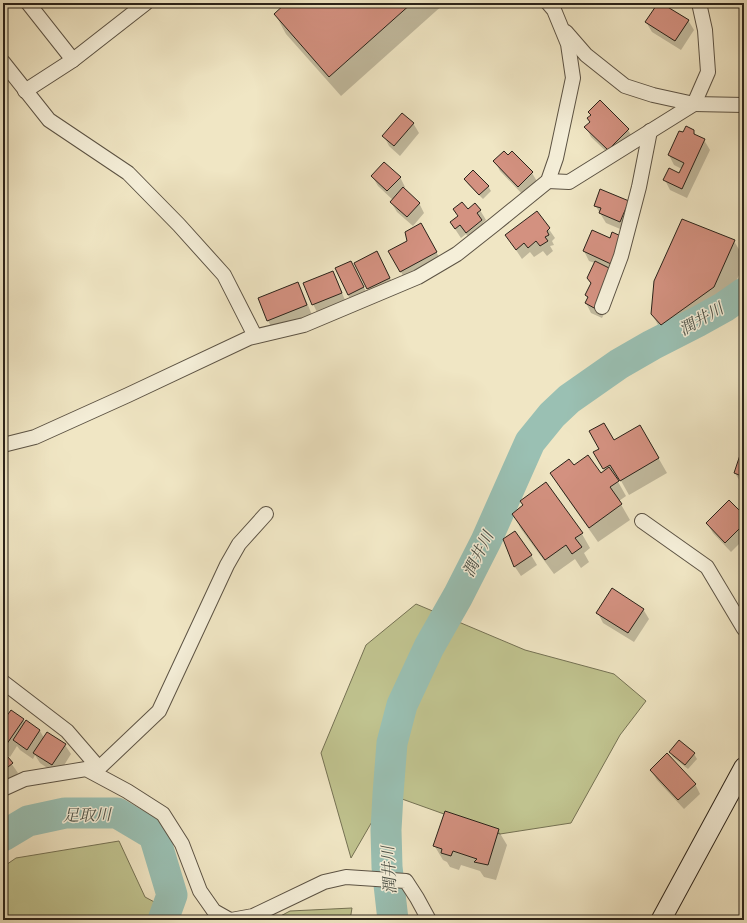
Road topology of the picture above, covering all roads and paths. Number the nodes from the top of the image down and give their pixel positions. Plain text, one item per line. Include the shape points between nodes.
1 (28, 3) edge
2 (146, 3) edge
3 (548, 3) edge
4 (699, 3) edge
5 (560, 26) junction
6 (73, 60) junction
7 (3, 62) edge
8 (25, 90) junction
9 (694, 104) junction
10 (744, 105) edge
11 (650, 131) junction
12 (548, 180) junction
13 (602, 307) dead end
14 (255, 336) junction
15 (3, 445) edge
16 (266, 514) dead end
17 (642, 521) dead end
18 (744, 628) edge
19 (3, 682) edge
20 (744, 767) edge
21 (93, 769) junction
22 (3, 789) edge
23 (231, 920) edge
24 (429, 920) edge
25 (661, 920) edge

1 - 6 street
2 - 6 street
3 - 5 street via 554,10
4 - 9 street via 705,30 708,72
5 - 9 street via 586,55 625,86
5 - 12 street via 568,44 573,78 556,158
6 - 8 street
7 - 8 street
8 - 14 street via 49,120 128,173 179,225 224,275
9 - 10 street
9 - 11 street
11 - 12 street via 569,182
11 - 13 street via 621,256
12 - 14 street via 457,254 418,277 304,325
14 - 15 street via 35,437
16 - 21 street via 239,544 227,565 159,711
17 - 18 street via 707,568
19 - 21 street via 67,730
20 - 25 street
21 - 22 street via 25,779
21 - 23 street via 163,814 182,844 200,891 214,911
23 - 24 street via 253,916 324,882 346,877 406,881

